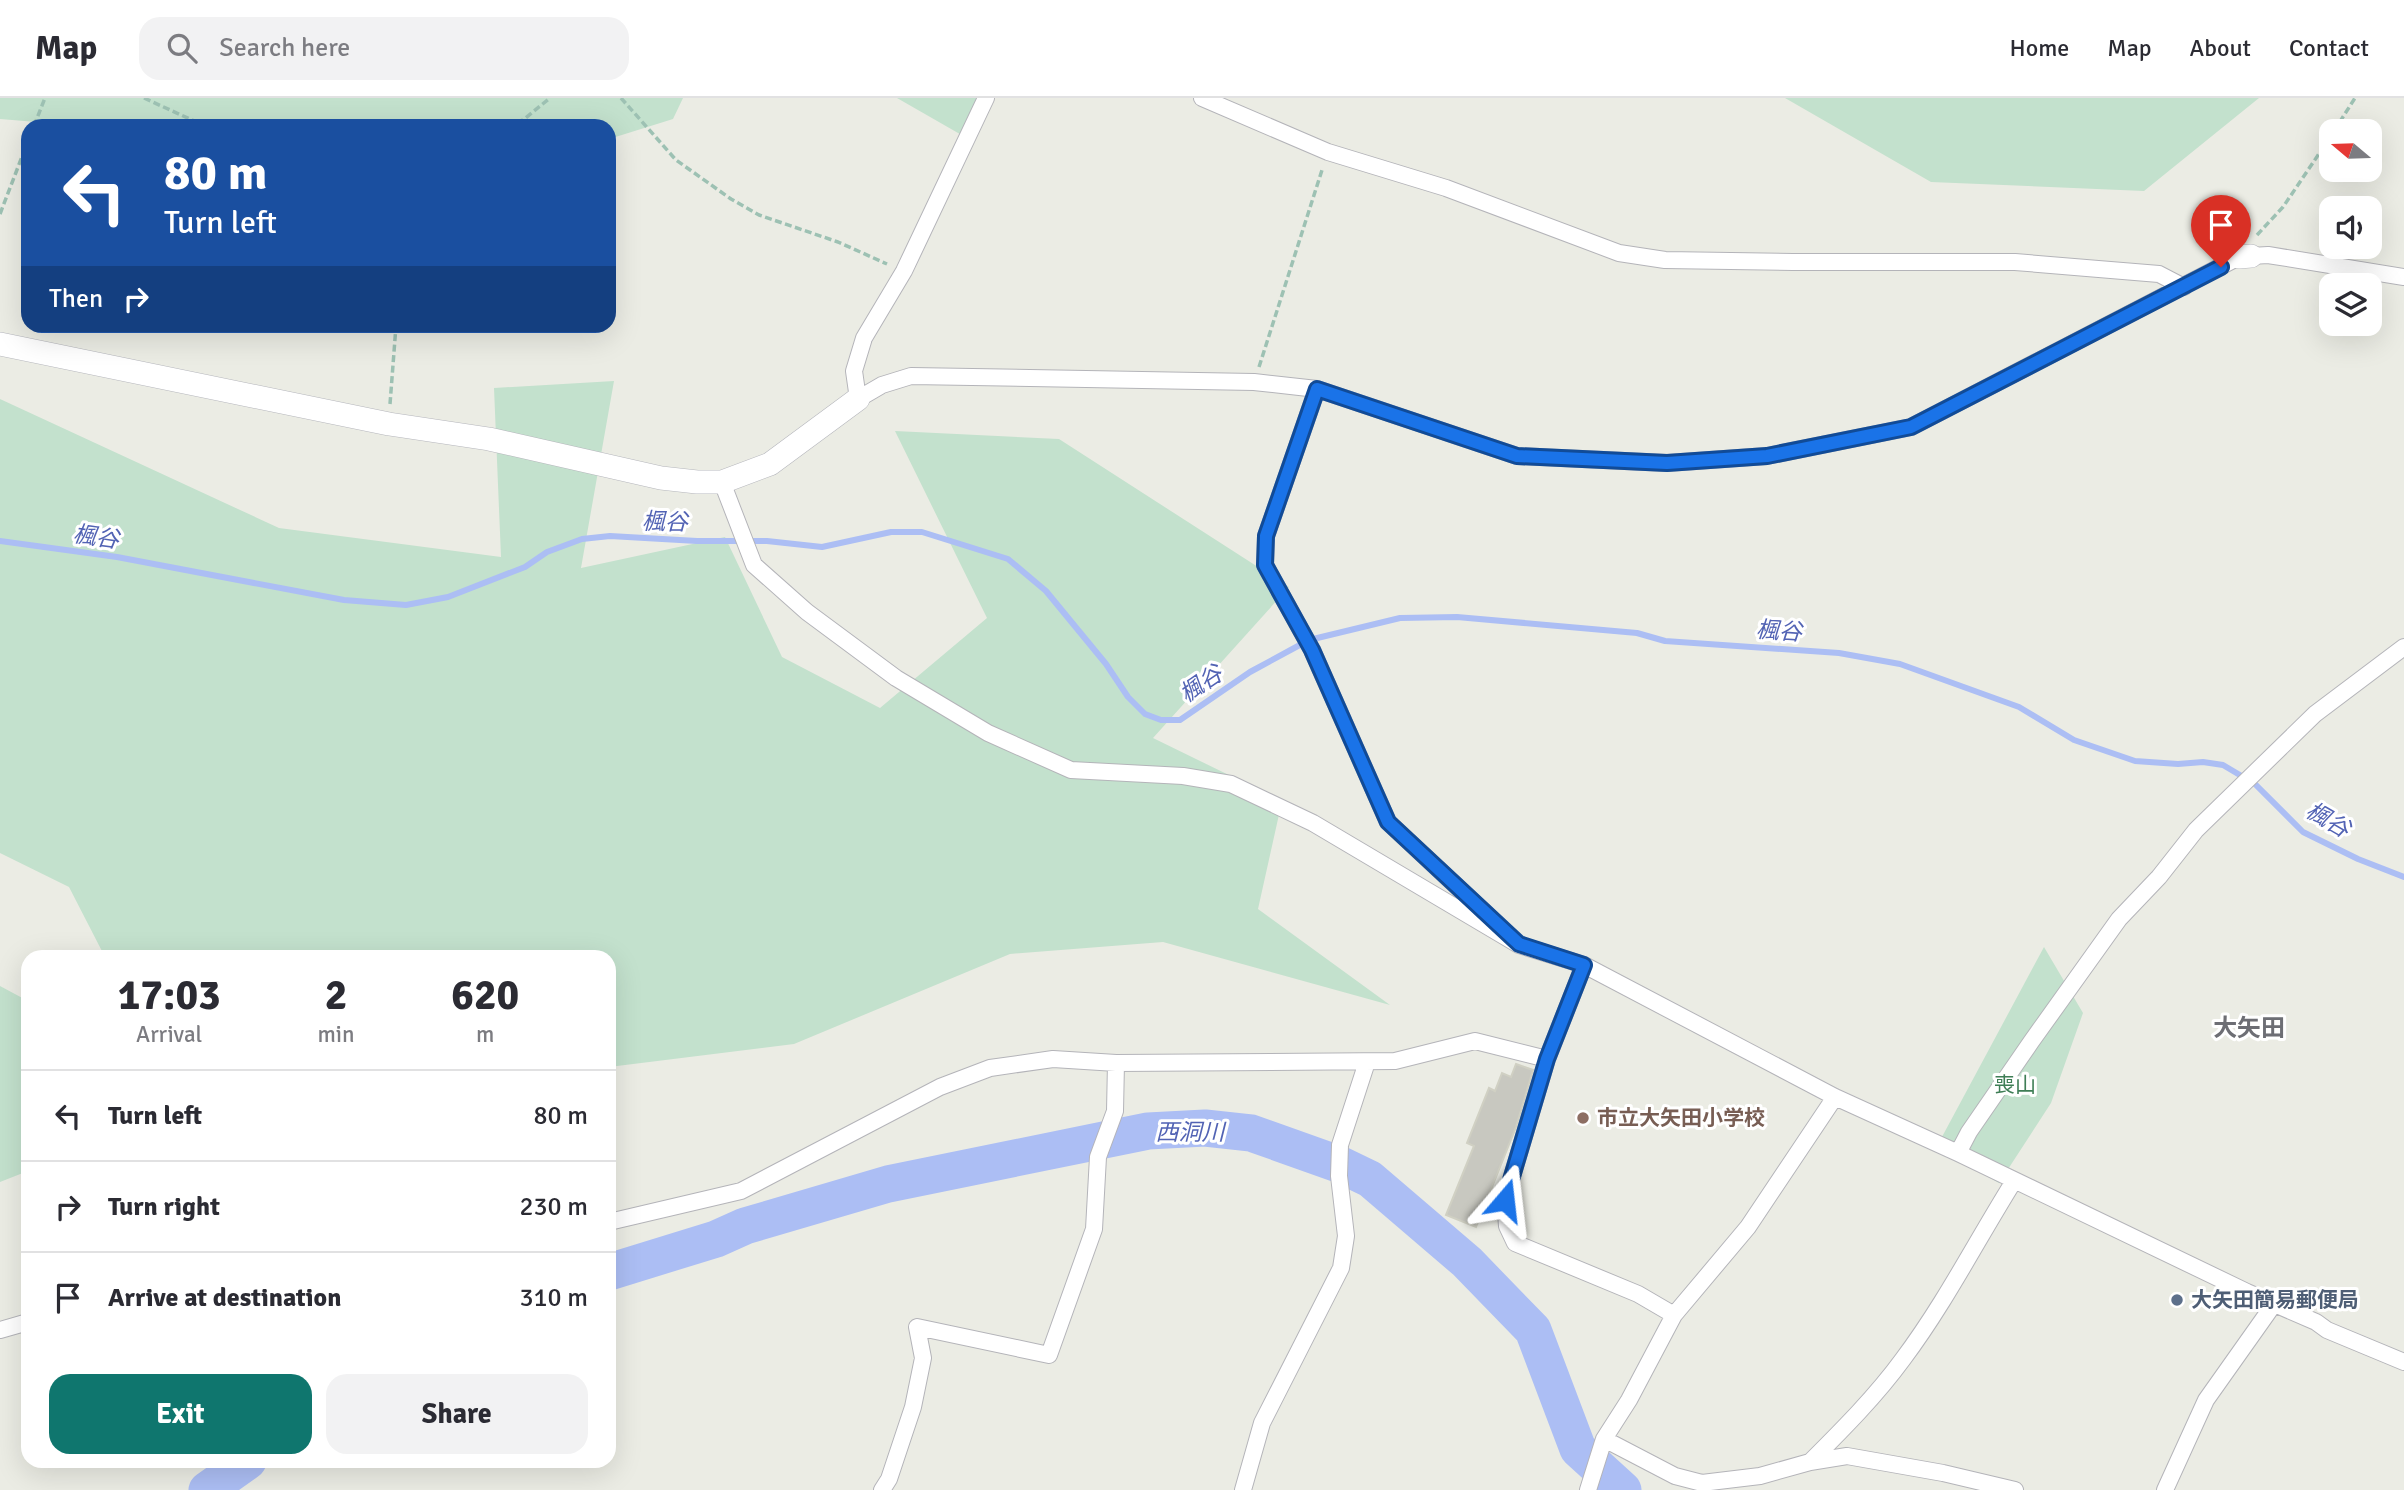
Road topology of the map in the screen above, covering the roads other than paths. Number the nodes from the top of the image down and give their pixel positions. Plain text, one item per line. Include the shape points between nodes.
1 (986, 98) edge
2 (1202, 98) edge
3 (2404, 277) edge
4 (2184, 287) junction
5 (0, 344) edge
6 (1317, 389) junction
7 (858, 399) junction
8 (722, 482) junction
9 (2404, 647) edge
10 (1519, 944) junction
11 (1584, 965) junction
12 (1547, 1059) junction
13 (1367, 1062) junction
14 (1115, 1063) junction
15 (1835, 1097) junction
16 (1958, 1153) junction
17 (2014, 1181) junction
18 (616, 1220) edge
19 (2274, 1304) junction
20 (1674, 1315) junction
21 (21, 1324) edge
22 (0, 1330) edge
23 (2404, 1362) edge
24 (1604, 1440) junction
25 (1810, 1462) junction
26 (1590, 1486) edge
27 (882, 1490) edge
28 (1243, 1490) edge
29 (2015, 1490) edge
30 (2165, 1490) edge

1 - 7 street via 904,271 864,338 853,371
2 - 4 street via 1328,152 1446,188 1619,253 1665,260 2015,261 2159,274
3 - 4 street via 2268,255 2245,256
4 - 6 street via 1911,427 1767,456 1667,463 1517,456
5 - 8 street via 388,424 489,439 661,478
6 - 7 street via 1254,382 911,376
6 - 10 street via 1266,536 1265,565 1312,650 1388,822
7 - 8 street via 770,464
8 - 10 street via 754,565 807,612 896,678 988,733 1071,770 1183,776 1231,784 1313,823
9 - 16 street via 2315,714 2196,830 2119,919
10 - 11 street
11 - 12 street
11 - 15 street
12 - 13 street via 1475,1041 1395,1061
12 - 20 street via 1505,1200 1507,1226 1515,1243 1638,1294
13 - 14 street
13 - 28 street via 1340,1145 1346,1236 1341,1268 1262,1423
14 - 18 street via 1053,1059 990,1069 940,1087 741,1191
14 - 27 street via 1115,1111 1098,1157 1094,1228 1049,1355 917,1327 923,1358 913,1407
15 - 16 street
15 - 20 street via 1748,1227
16 - 17 street
17 - 19 street
17 - 25 street via 1904,1358
19 - 23 street
19 - 30 street via 2206,1400
20 - 24 street
21 - 22 street
24 - 25 street via 1675,1476 1702,1483 1760,1476
24 - 26 street
25 - 29 street via 1847,1456

